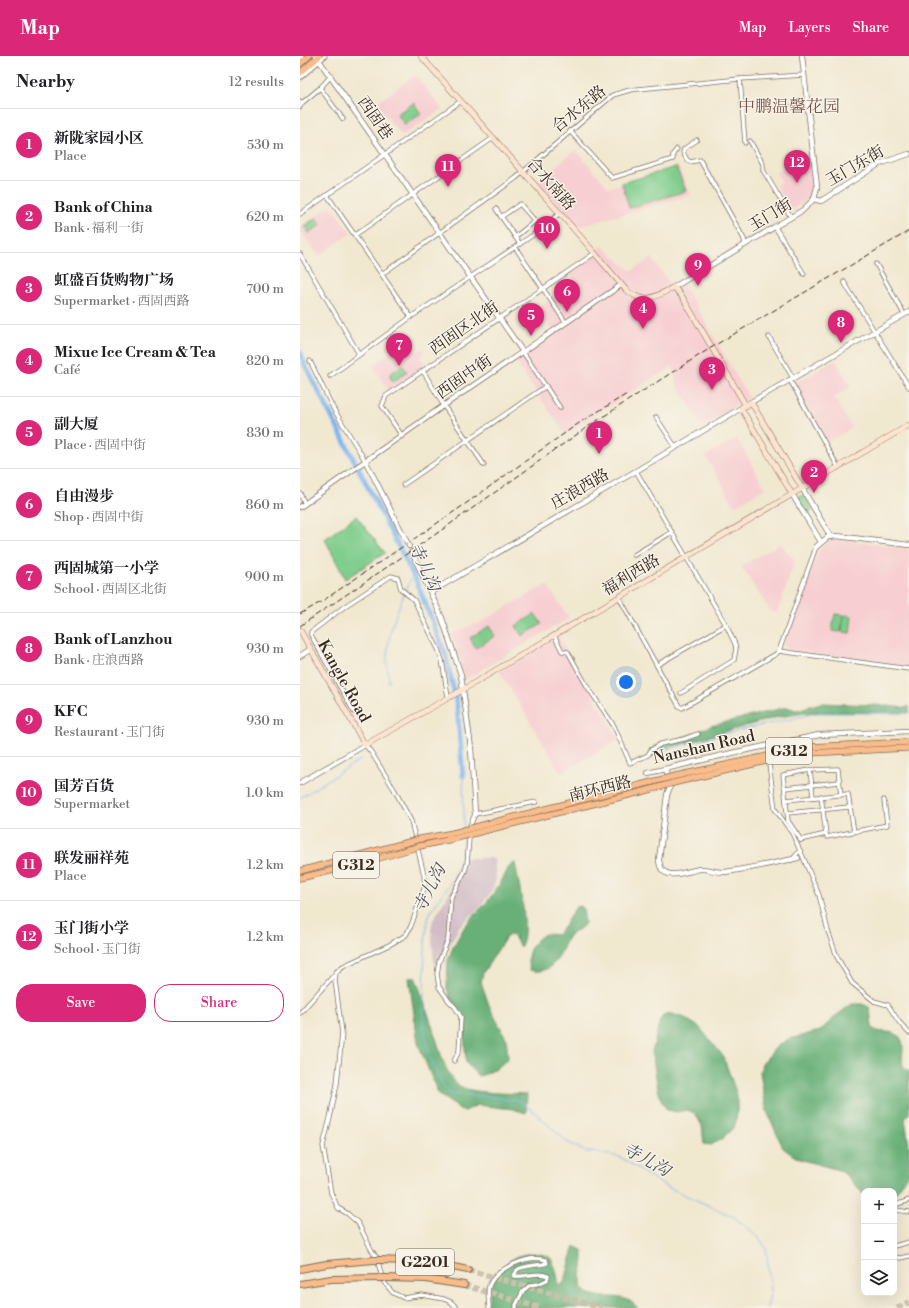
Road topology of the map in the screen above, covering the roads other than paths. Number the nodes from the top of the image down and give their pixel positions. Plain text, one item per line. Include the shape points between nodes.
1 (302, 56) edge
2 (309, 56) edge
3 (325, 56) edge
4 (421, 56) edge
5 (802, 56) edge
6 (318, 57) edge
7 (300, 58) edge
8 (300, 64) edge
9 (300, 73) edge
10 (804, 75) junction
11 (331, 76) junction
12 (300, 78) edge
13 (740, 79) junction
14 (320, 88) junction
15 (461, 101) junction
16 (301, 104) edge
17 (807, 105) junction
18 (800, 106) dead end
19 (792, 107) dead end
20 (784, 108) dead end
21 (343, 119) dead end
22 (570, 132) junction
23 (493, 138) junction
24 (697, 140) dead end
25 (750, 141) dead end
26 (745, 143) dead end
27 (676, 149) dead end
28 (385, 154) junction
29 (909, 154) edge
30 (523, 172) junction
31 (412, 194) junction
32 (327, 195) junction
33 (814, 199) junction
34 (496, 209) dead end
35 (300, 214) edge
36 (560, 214) junction
37 (501, 217) junction
38 (791, 217) junction
39 (775, 227) junction
40 (440, 233) junction
41 (355, 235) junction
42 (515, 237) junction
43 (520, 244) junction
44 (745, 245) junction
45 (515, 248) junction
46 (595, 253) junction
47 (300, 254) edge
48 (876, 264) dead end
49 (382, 274) junction
50 (804, 274) dead end
51 (471, 278) junction
52 (844, 282) dead end
53 (621, 285) junction
54 (674, 287) junction
55 (542, 288) junction
56 (907, 313) edge
57 (411, 317) junction
58 (499, 318) junction
59 (566, 322) junction
60 (875, 332) junction
61 (769, 336) dead end
62 (523, 352) junction
63 (359, 354) junction
64 (310, 361) dead end
65 (423, 371) junction
66 (330, 376) dead end
67 (792, 379) junction
68 (546, 386) junction
69 (909, 387) edge
70 (751, 402) junction
71 (444, 406) junction
72 (743, 407) junction
73 (560, 408) dead end
74 (656, 417) dead end
75 (909, 425) edge
76 (402, 436) junction
77 (468, 441) junction
78 (676, 448) junction
79 (365, 463) junction
80 (484, 465) dead end
81 (838, 467) junction
82 (636, 471) junction
83 (403, 485) dead end
84 (802, 488) junction
85 (300, 493) edge
86 (792, 494) junction
87 (305, 504) junction
88 (300, 507) edge
89 (672, 532) junction
90 (831, 537) junction
91 (821, 542) junction
92 (909, 545) edge
93 (409, 546) dead end
94 (816, 547) joint
95 (412, 552) dead end
96 (634, 555) dead end
97 (686, 557) junction
98 (431, 592) junction
99 (619, 597) junction
100 (726, 625) junction
101 (300, 630) edge
102 (554, 635) junction
103 (311, 650) junction
104 (779, 650) junction
105 (300, 656) edge
106 (657, 665) junction
107 (909, 669) edge
108 (462, 689) junction
109 (680, 693) dead end
110 (449, 697) junction
111 (354, 712) dead end
112 (909, 731) edge
113 (698, 734) dead end
114 (909, 742) edge
115 (365, 745) junction
116 (766, 746) junction
117 (909, 748) edge
118 (764, 752) dead end
119 (769, 764) dead end
120 (663, 770) junction
121 (810, 770) junction
122 (648, 773) dead end
123 (672, 780) junction
124 (839, 782) junction
125 (300, 783) edge
126 (812, 785) junction
127 (785, 788) junction
128 (841, 794) junction
129 (821, 796) junction
130 (813, 797) junction
131 (786, 800) junction
132 (884, 800) dead end
133 (536, 802) dead end
134 (849, 807) junction
135 (823, 810) junction
136 (547, 812) junction
137 (788, 813) junction
138 (476, 814) junction
139 (854, 832) junction
140 (826, 834) junction
141 (453, 836) junction
142 (801, 840) junction
143 (796, 841) junction
144 (800, 850) junction
145 (798, 858) dead end
146 (792, 860) junction
147 (300, 871) edge
148 (300, 878) edge
149 (336, 972) junction
150 (300, 1013) edge
151 (909, 1033) edge
152 (454, 1061) dead end
153 (909, 1200) edge
154 (897, 1204) edge
155 (897, 1210) edge
156 (909, 1212) edge
157 (909, 1242) edge
158 (897, 1245) edge
159 (909, 1256) edge
160 (897, 1258) edge
161 (300, 1269) edge
162 (468, 1270) tunnel mouth
163 (300, 1284) edge
164 (464, 1285) tunnel mouth
165 (457, 1308) edge
166 (489, 1308) edge
167 (516, 1308) edge

1 - 7 street
2 - 8 main road
3 - 6 street
4 - 15 main road, 合水南路
5 - 10 street, 玉门街
6 - 9 main road
6 - 11 street, 西固巷
6 - 12 street
10 - 13 street, 合水东路
10 - 17 street, 玉门街
11 - 14 street
11 - 28 street, 西固巷
13 - 22 street, 合水东路 via 624,91 608,98
13 - 26 street
14 - 16 street
14 - 21 street
15 - 23 main road, 合水南路
15 - 28 street
17 - 18 street
17 - 33 street, 玉门街 via 817,187
19 - 20 street
22 - 27 street via 612,178 673,159
22 - 30 street, 合水东路
23 - 30 main road, 合水南路
23 - 31 street
24 - 44 street via 683,152 690,162 700,160
25 - 38 street via 763,164 763,170
28 - 31 street, 西固巷
28 - 32 street
29 - 33 street, 玉门东街 via 879,164 821,201
30 - 36 main road, 合水南路
30 - 40 street, 合水东路
31 - 40 street, 西固巷
31 - 41 street
32 - 35 street
32 - 41 street
33 - 38 street, 玉门街
34 - 37 street
36 - 43 street
36 - 46 main road, 合水南路
37 - 42 street
37 - 42 street via 520,204 535,221
38 - 39 street, 玉门街
39 - 44 street, 玉门街
39 - 50 street
40 - 49 street
40 - 51 street, 西固巷
41 - 49 street
42 - 43 street
43 - 45 street
44 - 54 street, 玉门街
45 - 51 street
45 - 55 street
46 - 53 main road, 合水南路
46 - 55 street, 西固区北街
47 - 63 street
48 - 56 street
49 - 57 street
51 - 57 street
51 - 58 street, 西固巷
52 - 60 street
53 - 54 main road, 合水南路 via 633,296 645,299 658,296
53 - 59 street, 西固中街
54 - 72 main road via 683,298
55 - 58 street, 西固区北街
55 - 59 street
56 - 60 street
57 - 63 street
58 - 62 street, 西固巷
58 - 65 street, 西固区北街
59 - 62 street, 西固中街
60 - 67 street
60 - 69 street
61 - 67 street
62 - 68 street, 西固巷
62 - 71 street, 西固中街
63 - 66 street
64 - 79 street
65 - 71 street
65 - 76 street, 西固区北街 via 386,396 382,406
67 - 70 street
67 - 81 street
68 - 73 street, 西固巷
68 - 77 street
70 - 72 main road
70 - 84 main road
71 - 76 street, 西固中街
71 - 77 street
72 - 78 street, 庄浪西路
72 - 86 main road
74 - 78 street
75 - 81 main road, 福利西路
76 - 79 street, 西固中街
77 - 80 street
77 - 83 street
78 - 82 street, 庄浪西路
79 - 87 street, 西固中街
79 - 93 street
81 - 84 main road, 福利西路
82 - 89 street
82 - 98 street, 庄浪西路
84 - 86 main road, 福利西路
84 - 90 street
85 - 87 street
86 - 91 street
86 - 97 main road, 福利西路
87 - 88 street, 西固中街
89 - 96 street
89 - 97 street
90 - 91 street
90 - 92 street
91 - 94 street
94 - 104 street
95 - 98 street
97 - 99 main road, 福利西路
97 - 100 street
98 - 108 street via 453,647
99 - 102 main road, 福利西路
99 - 106 street
100 - 106 street
100 - 109 street via 735,644 734,660
101 - 103 main road, Kangle Road
102 - 108 main road, 福利西路
102 - 113 street via 562,651 568,652 614,726 630,763 648,755 661,744
103 - 105 street
103 - 115 main road, Kangle Road
104 - 106 street via 684,707 679,706
104 - 107 street
108 - 110 main road, 福利西路
108 - 138 street via 473,763
110 - 111 street via 440,654 414,600 403,592 398,578 389,576 311,632
110 - 115 main road, 福利西路
112 - 116 street, Nanshan Road via 819,735
114 - 123 main road, 南环西路 / G312 via 808,747
115 - 125 street
115 - 149 street via 411,821 425,886 406,935 343,966
116 - 118 street
116 - 120 street, Nanshan Road
117 - 123 main road, 南环西路 / G312 via 810,753
119 - 143 street via 775,809
120 - 122 street, Nanshan Road
120 - 146 street via 670,786 660,860 665,872 674,875 702,869 723,873
121 - 124 street via 838,769
121 - 126 street
121 - 127 street via 783,775
123 - 136 main road, 南环西路 / G312, bridge via 648,783
123 - 136 main road, 南环西路 / G312, bridge via 649,790
124 - 126 street
124 - 128 street
126 - 127 street
126 - 130 street
127 - 131 street
128 - 129 street
128 - 134 street via 848,794
129 - 130 street
129 - 135 street
130 - 131 street
131 - 137 street
132 - 139 street via 887,824
133 - 138 street
134 - 135 street
134 - 139 street
135 - 137 street
135 - 140 street
136 - 141 main road, 南环西路 / G312, bridge
137 - 142 street via 788,821
138 - 152 street via 470,826 467,864 451,897 448,939 437,974 439,987 461,1017 459,1051
139 - 140 street via 827,837
140 - 142 street
141 - 147 main road, 南环西路 / G312, bridge via 420,839
141 - 148 main road, 南环西路 / G312, bridge via 356,865
142 - 143 street
143 - 144 street
144 - 146 street
144 - 151 street via 819,895 837,957 852,983 874,1001 888,1005
145 - 146 street
149 - 150 street
149 - 165 street via 342,1033 337,1084 322,1146 330,1192 338,1208 358,1223 377,1258 383,1281 392,1293 404,1298 422,1295 444,1299
153 - 154 street
155 - 156 street
157 - 158 street
159 - 160 street
161 - 162 highway, G2201, bridge via 326,1264 381,1260 428,1262
163 - 164 highway, G2201 via 331,1279 382,1278 426,1279
166 - 167 street via 490,1285 500,1272 528,1258 546,1260 547,1263 539,1266 518,1270 514,1276 548,1276 547,1280 530,1285 523,1291

